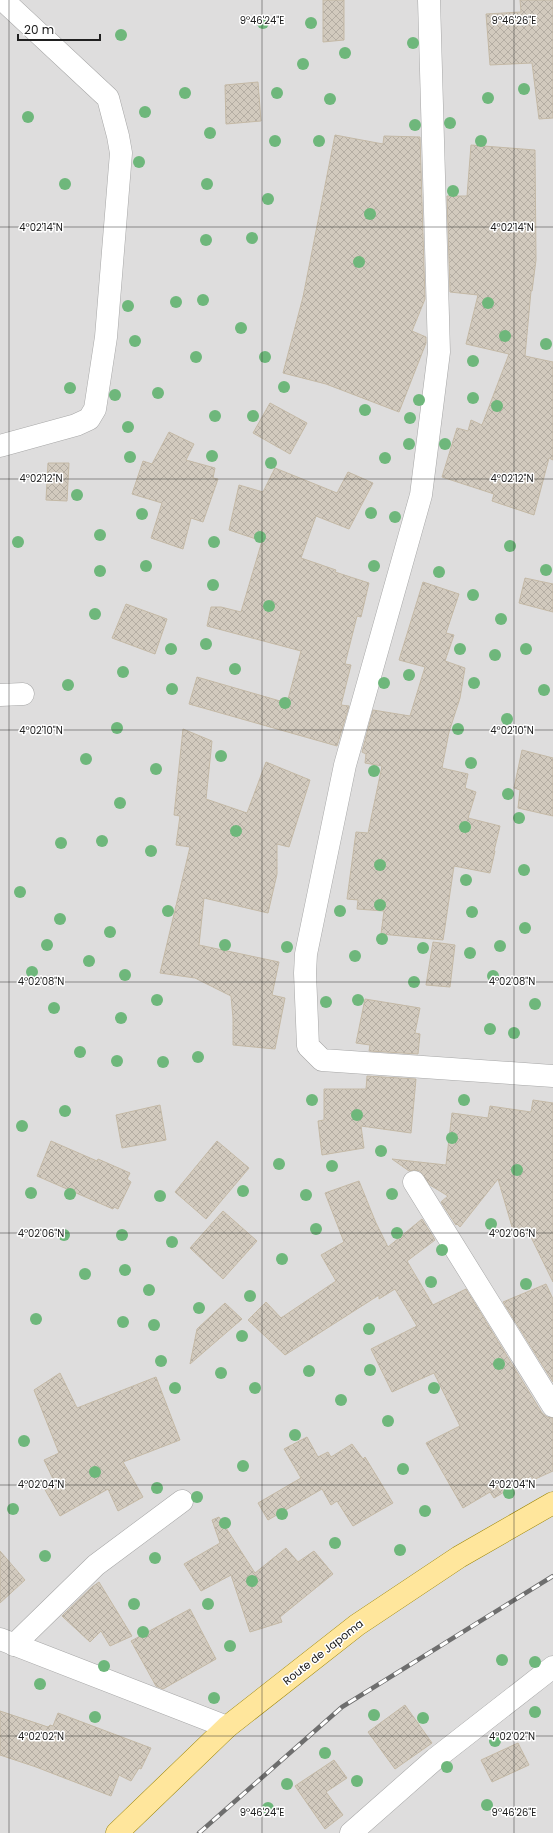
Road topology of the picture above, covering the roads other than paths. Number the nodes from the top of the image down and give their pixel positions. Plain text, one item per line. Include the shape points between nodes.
1 (4, 0) edge
2 (429, 0) edge
3 (0, 446) edge
4 (23, 694) dead end
5 (0, 695) edge
6 (553, 1076) edge
7 (414, 1182) dead end
8 (553, 1406) edge
9 (182, 1501) dead end
10 (553, 1503) edge
11 (7, 1642) edge
12 (553, 1667) edge
13 (227, 1728) junction
14 (117, 1833) edge
15 (351, 1833) edge

1 - 3 street via 108,98 121,153 106,337 95,409 89,419 76,425
2 - 6 street via 439,352 421,495 345,765 306,954 308,1046 322,1060
4 - 5 street
7 - 8 street
9 - 11 street via 96,1565
10 - 13 main road, Route de Japoma via 459,1557 357,1625
11 - 13 street
12 - 15 street via 435,1759
13 - 14 main road, Route de Japoma

